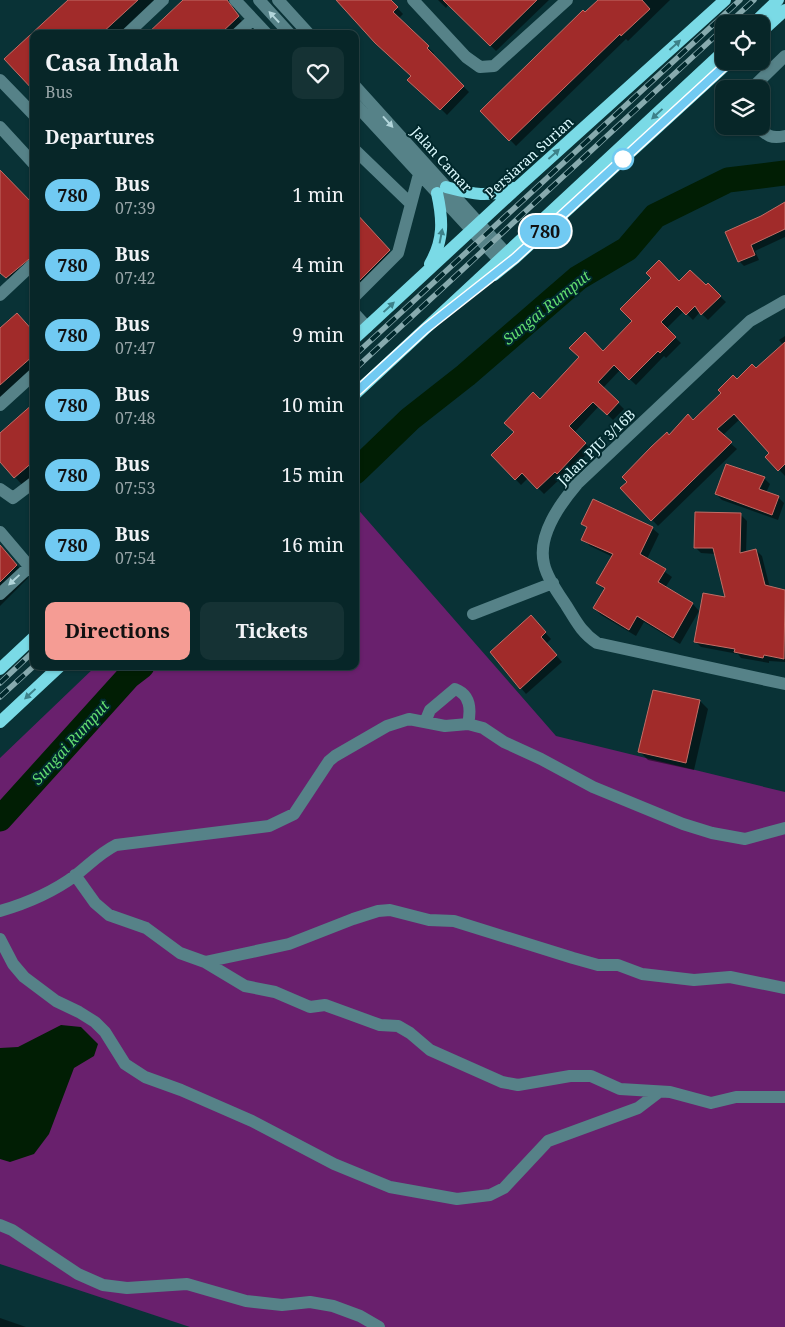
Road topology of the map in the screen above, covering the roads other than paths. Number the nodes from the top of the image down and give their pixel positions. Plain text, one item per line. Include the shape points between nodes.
1 (163, 0) edge
2 (235, 0) edge
3 (259, 0) edge
4 (278, 0) edge
5 (413, 0) edge
6 (567, 0) edge
7 (725, 0) edge
8 (778, 0) edge
9 (785, 10) edge
10 (762, 15) edge
11 (253, 19) junction
12 (770, 24) edge
13 (130, 30) edge
14 (241, 30) edge
15 (263, 30) edge
16 (286, 30) edge
17 (304, 30) edge
18 (785, 56) edge
19 (715, 59) edge
20 (720, 70) edge
21 (0, 80) edge
22 (760, 80) edge
23 (359, 91) edge
24 (359, 108) edge
25 (30, 111) edge
26 (0, 127) edge
27 (766, 135) edge
28 (785, 136) edge
29 (359, 154) edge
30 (30, 160) edge
31 (419, 174) junction
32 (518, 187) junction
33 (441, 190) junction
34 (411, 204) junction
35 (475, 227) junction
36 (502, 257) junction
37 (30, 267) edge
38 (423, 275) junction
39 (359, 292) edge
40 (0, 295) edge
41 (785, 301) edge
42 (359, 318) edge
43 (367, 327) junction
44 (425, 329) junction
45 (359, 334) edge
46 (30, 378) edge
47 (359, 390) edge
48 (0, 406) edge
49 (30, 485) edge
50 (0, 489) edge
51 (0, 532) edge
52 (30, 568) edge
53 (30, 570) edge
54 (553, 583) junction
55 (0, 594) edge
56 (473, 614) dead end
57 (30, 641) edge
58 (0, 669) edge
59 (56, 670) edge
60 (785, 684) edge
61 (0, 722) edge
62 (425, 722) junction
63 (468, 724) junction
64 (785, 828) edge
65 (75, 876) junction
66 (0, 912) edge
67 (0, 939) edge
68 (205, 962) junction
69 (785, 988) edge
70 (659, 1092) junction
71 (785, 1098) edge
72 (0, 1225) edge
73 (379, 1327) edge

1 - 13 street
2 - 11 street
16 -> 3 street
4 - 17 street
5 - 6 street via 466,57 480,67 494,66
32 -> 7 main road, Persiaran Surian
8 - 10 main road
9 - 12 main road
11 - 14 street
11 - 15 street
18 - 22 street
19 -> 36 main road
20 - 44 main road via 515,258
21 - 25 street
23 -> 33 street, Jalan Camar
24 - 31 street, Jalan Camar
26 - 30 street
27 - 28 street via 774,138
29 - 34 street
31 - 33 street, Jalan Camar
31 - 34 street
32 - 33 main road via 478,196
32 - 35 main road, Persiaran Surian
33 - 35 street, Jalan Camar
38 -> 33 main road via 438,249 442,227
34 - 39 street via 398,253
35 - 36 street, Jalan Camar
35 - 38 main road, Persiaran Surian
36 - 44 main road
37 - 40 street
43 -> 38 main road, Persiaran Surian
41 - 54 street, Jalan PJU 3/16B via 750,321 563,500 545,540 544,563
42 - 43 street
43 - 45 main road, Persiaran Surian
44 - 47 main road
46 - 48 street
49 - 50 street via 13,498
51 - 52 street
53 -> 55 street
54 - 56 street
54 - 60 street, Jalan PJU 3/16B via 584,634 598,642
57 - 58 main road
59 -> 61 main road
62 - 63 street via 445,726
62 - 63 street via 430,710 455,689 462,691 468,699
62 - 65 street via 409,719 387,726 335,756 294,814 285,820 269,826 116,845 101,852
63 - 64 street via 483,728 593,787 683,824 744,840
65 - 66 street via 30,902
65 - 68 street via 94,903 109,915 146,928 180,953
67 - 70 street via 24,977 56,1001 95,1022 125,1064 145,1077 252,1120 334,1164 390,1187 457,1199 490,1195 504,1188 548,1141 638,1108
68 - 69 street via 289,944 353,919 390,910 429,920 454,922 598,965 618,965 642,974 694,980 730,977
68 - 70 street via 245,986 275,992 310,1007 325,1005 380,1025 398,1026 430,1050 502,1082 518,1085 570,1076 591,1076 620,1088
70 - 71 street via 711,1103 736,1097
72 - 73 street via 78,1274 103,1285 127,1288 187,1284 246,1301 282,1305 310,1302 333,1306

